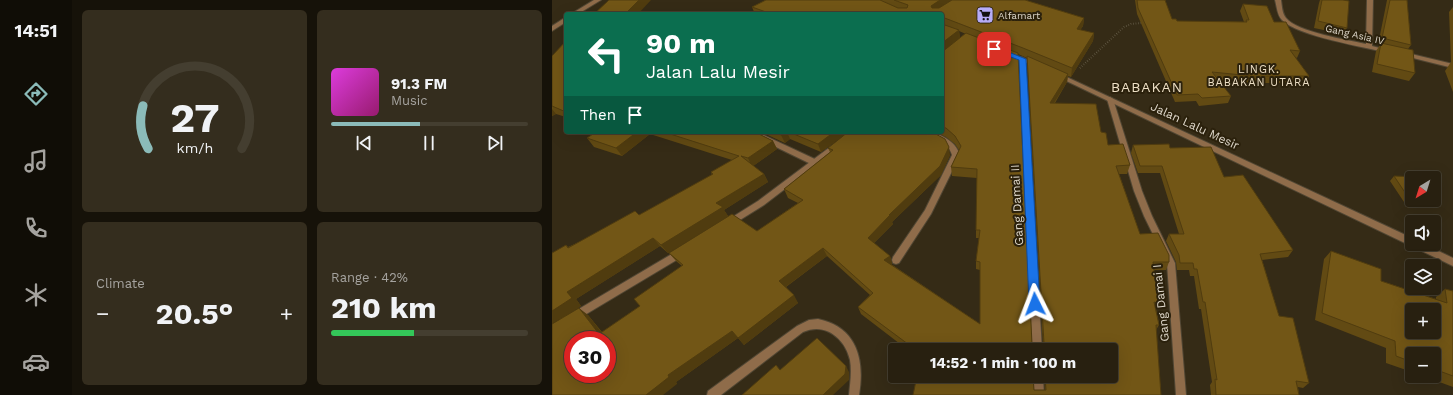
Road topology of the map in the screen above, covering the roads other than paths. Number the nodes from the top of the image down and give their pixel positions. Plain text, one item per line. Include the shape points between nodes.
1 (598, 0) edge
2 (1278, 0) edge
3 (1370, 0) edge
4 (577, 12) edge
5 (564, 20) edge
6 (552, 29) edge
7 (1369, 46) junction
8 (1001, 52) edge
9 (1392, 52) edge
10 (1400, 53) edge
11 (1022, 59) junction
12 (1453, 66) edge
13 (1110, 99) junction
14 (754, 134) edge
15 (931, 134) edge
16 (846, 140) edge
17 (816, 163) junction
18 (723, 226) edge
19 (1405, 239) edge
20 (692, 246) edge
21 (1430, 251) edge
22 (896, 260) dead end
23 (1453, 262) edge
24 (570, 319) edge
25 (1037, 343) edge
26 (1038, 383) edge
27 (712, 395) edge
28 (854, 395) edge
29 (1039, 395) edge
30 (1181, 395) edge

1 - 4 street
2 - 7 street, Gang Asia IV via 1285,20 1300,30
3 - 7 street
5 - 6 street
7 - 9 street, Gang Asia IV
8 - 11 street, Jalan Lalu Mesir
10 - 12 street, Gang Asia IV
11 - 13 street, Jalan Lalu Mesir
11 - 25 street, Gang Damai II
13 - 19 street, Jalan Lalu Mesir
13 - 30 street, Gang Damai I via 1138,191 1170,263
14 - 17 street
15 - 22 street via 951,145 956,155 928,212
16 - 17 street
17 - 18 street via 761,203
20 - 24 street
21 - 23 street
26 - 29 street
27 - 28 street via 800,329 813,323 831,327 851,348 856,371

